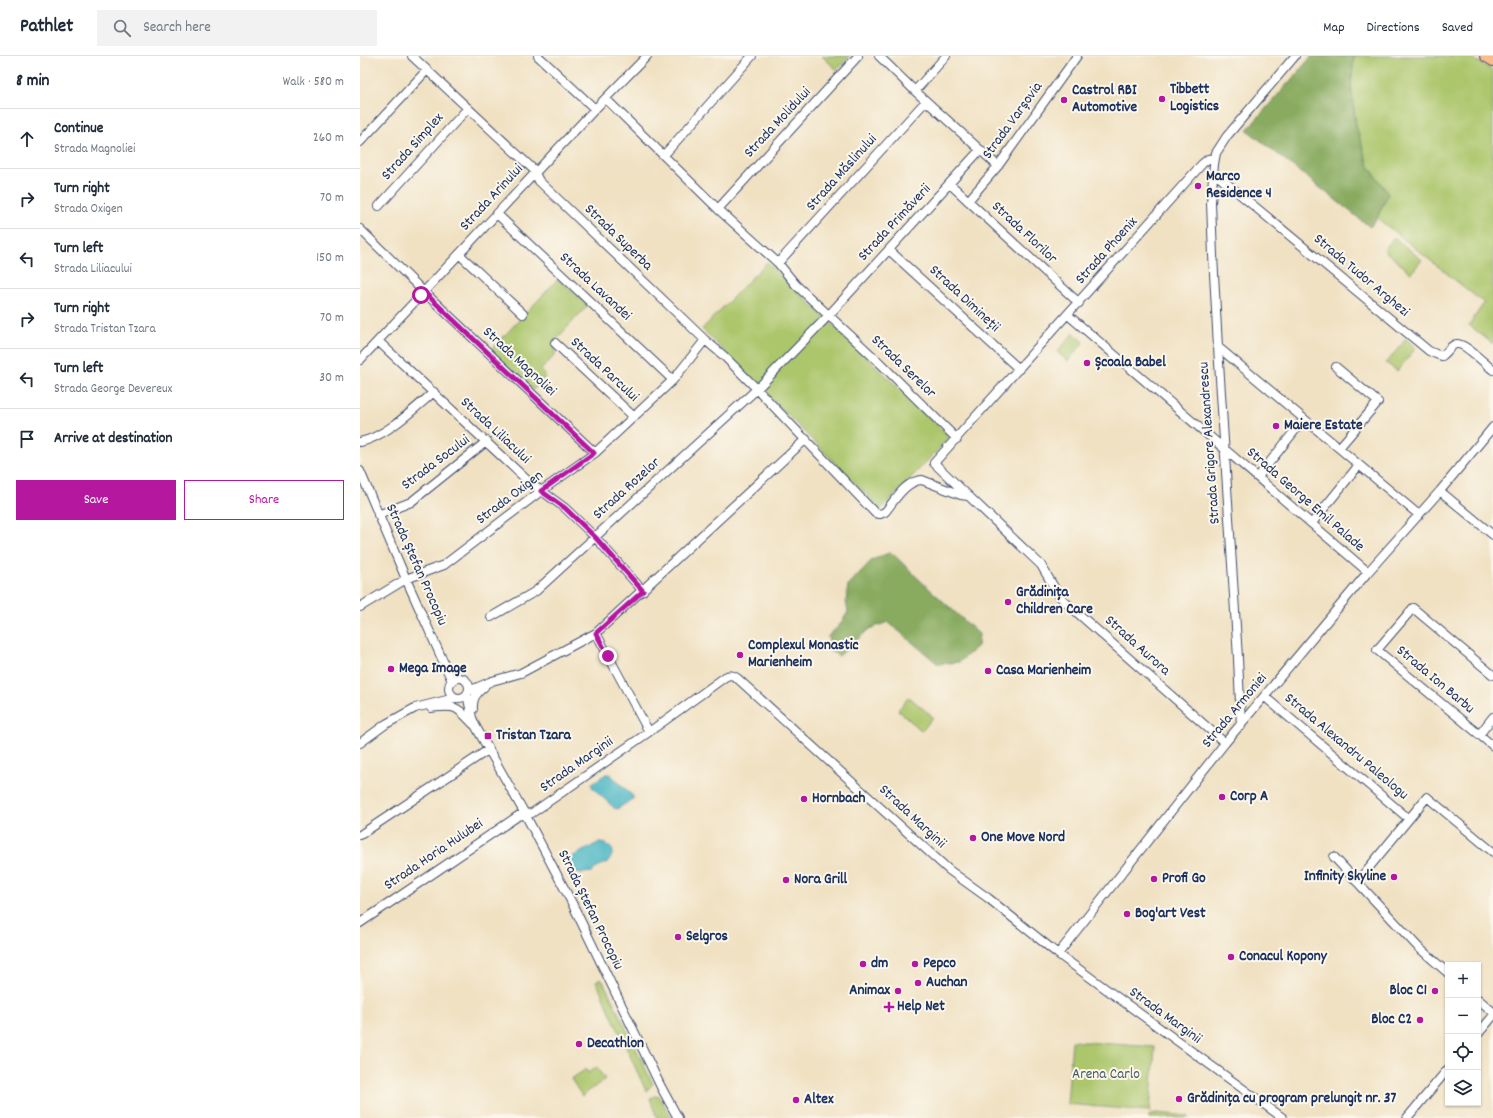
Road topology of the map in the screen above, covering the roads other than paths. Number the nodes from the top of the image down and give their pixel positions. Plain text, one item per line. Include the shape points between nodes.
1 (412, 56) edge
2 (538, 56) edge
3 (752, 56) edge
4 (858, 56) edge
5 (878, 56) edge
6 (946, 56) edge
7 (1077, 56) edge
8 (1295, 56) edge
9 (1485, 56) edge
10 (642, 57) edge
11 (1493, 61) edge
12 (427, 70) junction
13 (915, 91) junction
14 (606, 99) junction
15 (926, 101) junction
16 (468, 108) junction
17 (595, 109) junction
18 (360, 142) edge
19 (980, 150) junction
20 (664, 155) junction
21 (1215, 158) junction
22 (998, 166) junction
23 (1213, 172) junction
24 (535, 173) junction
25 (950, 184) junction
26 (968, 201) junction
27 (379, 206) dead end
28 (718, 209) junction
29 (497, 214) junction
30 (360, 229) edge
31 (890, 250) junction
32 (459, 254) junction
33 (778, 263) junction
34 (424, 292) junction
35 (1079, 303) junction
36 (523, 314) dead end
37 (829, 315) junction
38 (1068, 316) junction
39 (705, 340) junction
40 (378, 341) junction
41 (555, 343) dead end
42 (1218, 347) junction
43 (360, 360) edge
44 (1336, 367) dead end
45 (1019, 369) junction
46 (1493, 370) edge
47 (673, 380) junction
48 (757, 389) junction
49 (434, 392) junction
50 (634, 417) junction
51 (1304, 419) junction
52 (1493, 427) edge
53 (806, 439) junction
54 (957, 439) junction
55 (487, 441) junction
56 (360, 442) edge
57 (1339, 448) junction
58 (1224, 449) junction
59 (594, 453) junction
60 (934, 464) joint
61 (1359, 465) junction
62 (360, 471) edge
63 (1258, 478) junction
64 (541, 491) junction
65 (1440, 491) junction
66 (968, 496) junction
67 (378, 515) junction
68 (1419, 515) junction
69 (1312, 523) junction
70 (1493, 535) edge
71 (595, 537) junction
72 (1368, 572) junction
73 (406, 578) junction
74 (643, 591) junction
75 (360, 607) edge
76 (491, 617) dead end
77 (596, 633) junction
78 (1493, 675) edge
79 (456, 679) junction
80 (492, 681) junction
81 (468, 682) junction
82 (449, 691) junction
83 (468, 693) junction
84 (1265, 697) junction
85 (457, 698) junction
86 (425, 705) junction
87 (415, 708) junction
88 (472, 718) junction
89 (1493, 718) edge
90 (1240, 726) junction
91 (476, 728) junction
92 (649, 732) junction
93 (1479, 735) junction
94 (364, 736) edge
95 (360, 743) edge
96 (1225, 743) junction
97 (1493, 746) edge
98 (488, 750) junction
99 (525, 814) junction
100 (1409, 819) junction
101 (360, 835) edge
102 (1493, 852) edge
103 (1334, 857) dead end
104 (1357, 882) junction
105 (360, 923) edge
106 (1058, 954) junction
107 (1445, 970) edge
108 (1481, 1002) edge
109 (1493, 1012) edge
110 (1493, 1016) edge
111 (1481, 1030) edge
112 (1447, 1070) edge
113 (678, 1118) edge
114 (1283, 1118) edge
115 (1407, 1118) edge

1 - 12 street, Strada Superba
2 - 17 street
3 - 20 street
4 - 28 street, Strada Molidului
5 - 13 street
6 - 13 street
7 - 22 street, Strada Varșovia
8 - 21 street via 1227,136
9 - 11 main road
10 - 14 street, Strada Arinului
12 - 16 street, Strada Superba
12 - 18 street
13 - 15 street
14 - 17 street, Strada Arinului
14 - 20 street, Strada Serelor
15 - 19 street
15 - 33 street, Strada Măslinului
16 - 24 street, Strada Superba
16 - 27 street, Strada Simplex
17 - 24 street, Strada Arinului
19 - 22 street
19 - 25 street, Strada Primăverii
20 - 28 street, Strada Serelor
21 - 23 street, Strada Grigore Alexandrescu
21 - 35 street, Strada Phoenix via 1208,159 1202,164
22 - 26 street, Strada Varșovia
23 - 42 street, Strada Grigore Alexandrescu via 1211,203
23 - 46 street, Strada Tudor Arghezi via 1429,351 1442,356 1454,344 1460,344
24 - 29 street, Strada Arinului
24 - 39 street, Strada Superba via 539,181
25 - 26 street, Strada Florilor
25 - 31 street, Strada Primăverii
26 - 35 street, Strada Florilor
28 - 33 street, Strada Serelor
29 - 32 street, Strada Arinului
29 - 47 street, Strada Lavandei
30 - 34 street, Strada Magnoliei
31 - 37 street, Strada Primăverii
31 - 45 street, Strada Dimineții
32 - 34 street, Strada Arinului
32 - 36 street
33 - 37 street, Strada Serelor via 796,286
34 - 40 street, Strada Arinului
34 - 59 street, Strada Magnoliei
35 - 38 street, Strada Phoenix
37 - 48 street, Strada Primăverii
37 - 54 street, Strada Serelor
38 - 45 street, Strada Phoenix
38 - 58 street, Strada George Emil Palade
39 - 47 street, Strada Oxigen
39 - 48 street, Strada Superba
40 - 43 street, Strada Arinului
40 - 49 street, Strada Liliacului
41 - 50 street, Strada Parcului
42 - 51 street
42 - 58 street, Strada Grigore Alexandrescu
44 - 57 street via 1378,402
45 - 54 street, Strada Phoenix
47 - 50 street, Strada Oxigen
48 - 53 street, Strada Superba
48 - 71 street, Strada Rozelor
49 - 55 street, Strada Liliacului
49 - 56 street via 383,433
50 - 59 street, Strada Oxigen
51 - 57 street
51 - 63 street
52 - 65 street, Strada Armoniei
53 - 66 street, Strada Superba via 878,514 885,512 907,486 918,480
53 - 74 street
54 - 60 street, Strada Phoenix
55 - 64 street, Strada Liliacului
55 - 67 street, Strada Socului via 411,502
57 - 61 street
58 - 63 street, Strada George Emil Palade
58 - 90 street, Strada Grigore Alexandrescu
59 - 64 street, Strada Oxigen
60 - 66 street, Strada Aurora
61 - 68 street
61 - 69 street
62 - 67 street, Strada Ștefan Procopiu
63 - 69 street, Strada George Emil Palade
64 - 71 street, Strada Liliacului via 565,508
64 - 73 street, Strada Oxigen via 444,565
65 - 68 street, Strada Armoniei
65 - 70 street
66 - 96 street, Strada Aurora via 1041,565 1064,601
67 - 73 street, Strada Ștefan Procopiu
68 - 72 street, Strada Armoniei
69 - 72 street, Strada George Emil Palade
71 - 74 street, Strada Liliacului
71 - 76 street, Strada Rozelor via 536,591
72 - 84 street, Strada Armoniei
73 - 75 street, Strada Oxigen
73 - 79 street, Strada Ștefan Procopiu via 448,669
74 - 77 street
77 - 80 street via 521,673
77 - 92 street
78 - 93 street, Strada Ion Barbu via 1413,608 1377,650
79 - 81 street
79 - 82 street via 449,685
80 - 81 street
80 - 83 street
80 - 91 street via 479,691 473,700
81 - 83 street
82 - 85 street
82 - 86 street
83 - 85 street via 465,697
83 - 88 street, Strada Ștefan Procopiu
84 - 90 street, Strada Armoniei
84 - 100 street, Strada Alexandru Paleologu
85 - 86 street
85 - 88 street, Strada Ștefan Procopiu
86 - 87 street
87 - 91 street via 452,707 463,712
87 - 94 street
88 - 91 street, Strada Ștefan Procopiu
89 - 93 street
90 - 96 street, Strada Armoniei
91 - 98 street, Strada Ștefan Procopiu
92 - 99 street, Strada Marginii via 532,813
92 - 106 street, Strada Marginii via 725,677 733,675 935,859
93 - 97 street, Strada Ion Barbu
94 - 95 street
96 - 106 street, Strada Armoniei
98 - 99 street, Strada Ștefan Procopiu
98 - 101 street
99 - 105 street, Strada Horia Hulubei via 518,816
99 - 113 street, Strada Ștefan Procopiu via 572,902
100 - 102 street via 1428,797
100 - 104 street
103 - 104 street
104 - 107 street via 1418,947
106 - 114 street, Strada Marginii
108 - 109 street
110 - 111 street
112 - 115 street

